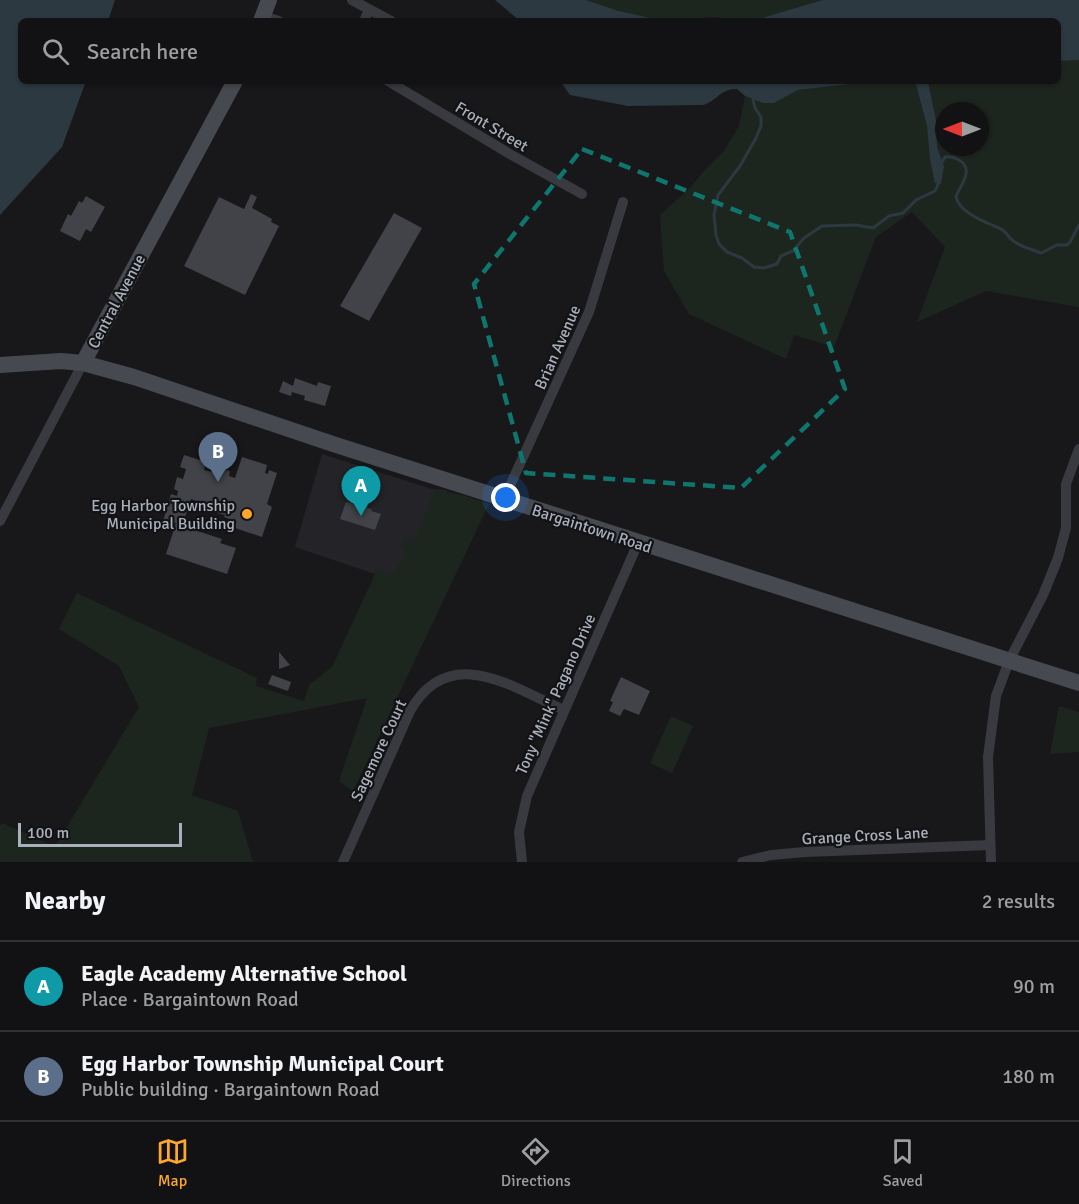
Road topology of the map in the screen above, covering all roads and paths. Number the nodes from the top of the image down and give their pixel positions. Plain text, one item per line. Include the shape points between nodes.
1 (269, 0) edge
2 (352, 0) edge
3 (369, 10) junction
4 (268, 18) edge
5 (365, 18) edge
6 (385, 18) edge
7 (233, 84) edge
8 (393, 84) edge
9 (582, 195) dead end
10 (623, 202) dead end
11 (83, 363) junction
12 (0, 364) edge
13 (1079, 449) edge
14 (504, 499) junction
15 (0, 521) edge
16 (638, 543) junction
17 (1009, 661) junction
18 (1079, 683) edge
19 (564, 710) junction
20 (990, 844) junction
21 (343, 862) edge
22 (522, 862) edge
23 (742, 862) edge
24 (991, 862) edge

1 - 4 main road
2 - 3 street
3 - 5 street
3 - 6 street
7 - 11 main road, Central Avenue
8 - 9 street, Front Street
10 - 14 street, Brian Avenue via 589,312
11 - 12 main road, Bargaintown Road
11 - 14 main road, Bargaintown Road
11 - 15 street, Central Avenue
13 - 17 street via 1066,484 1066,528 1058,558
14 - 16 main road, Bargaintown Road
16 - 17 main road, Bargaintown Road
16 - 19 street, Tony "Mink" Pagano Drive
17 - 18 main road, Bargaintown Road
17 - 20 street via 990,725
19 - 21 street, Sagemore Court via 482,675 456,674 434,684 410,711
19 - 22 street, Tony "Mink" Pagano Drive via 527,796 519,832
20 - 23 street, Grange Cross Lane via 805,852
20 - 24 street

